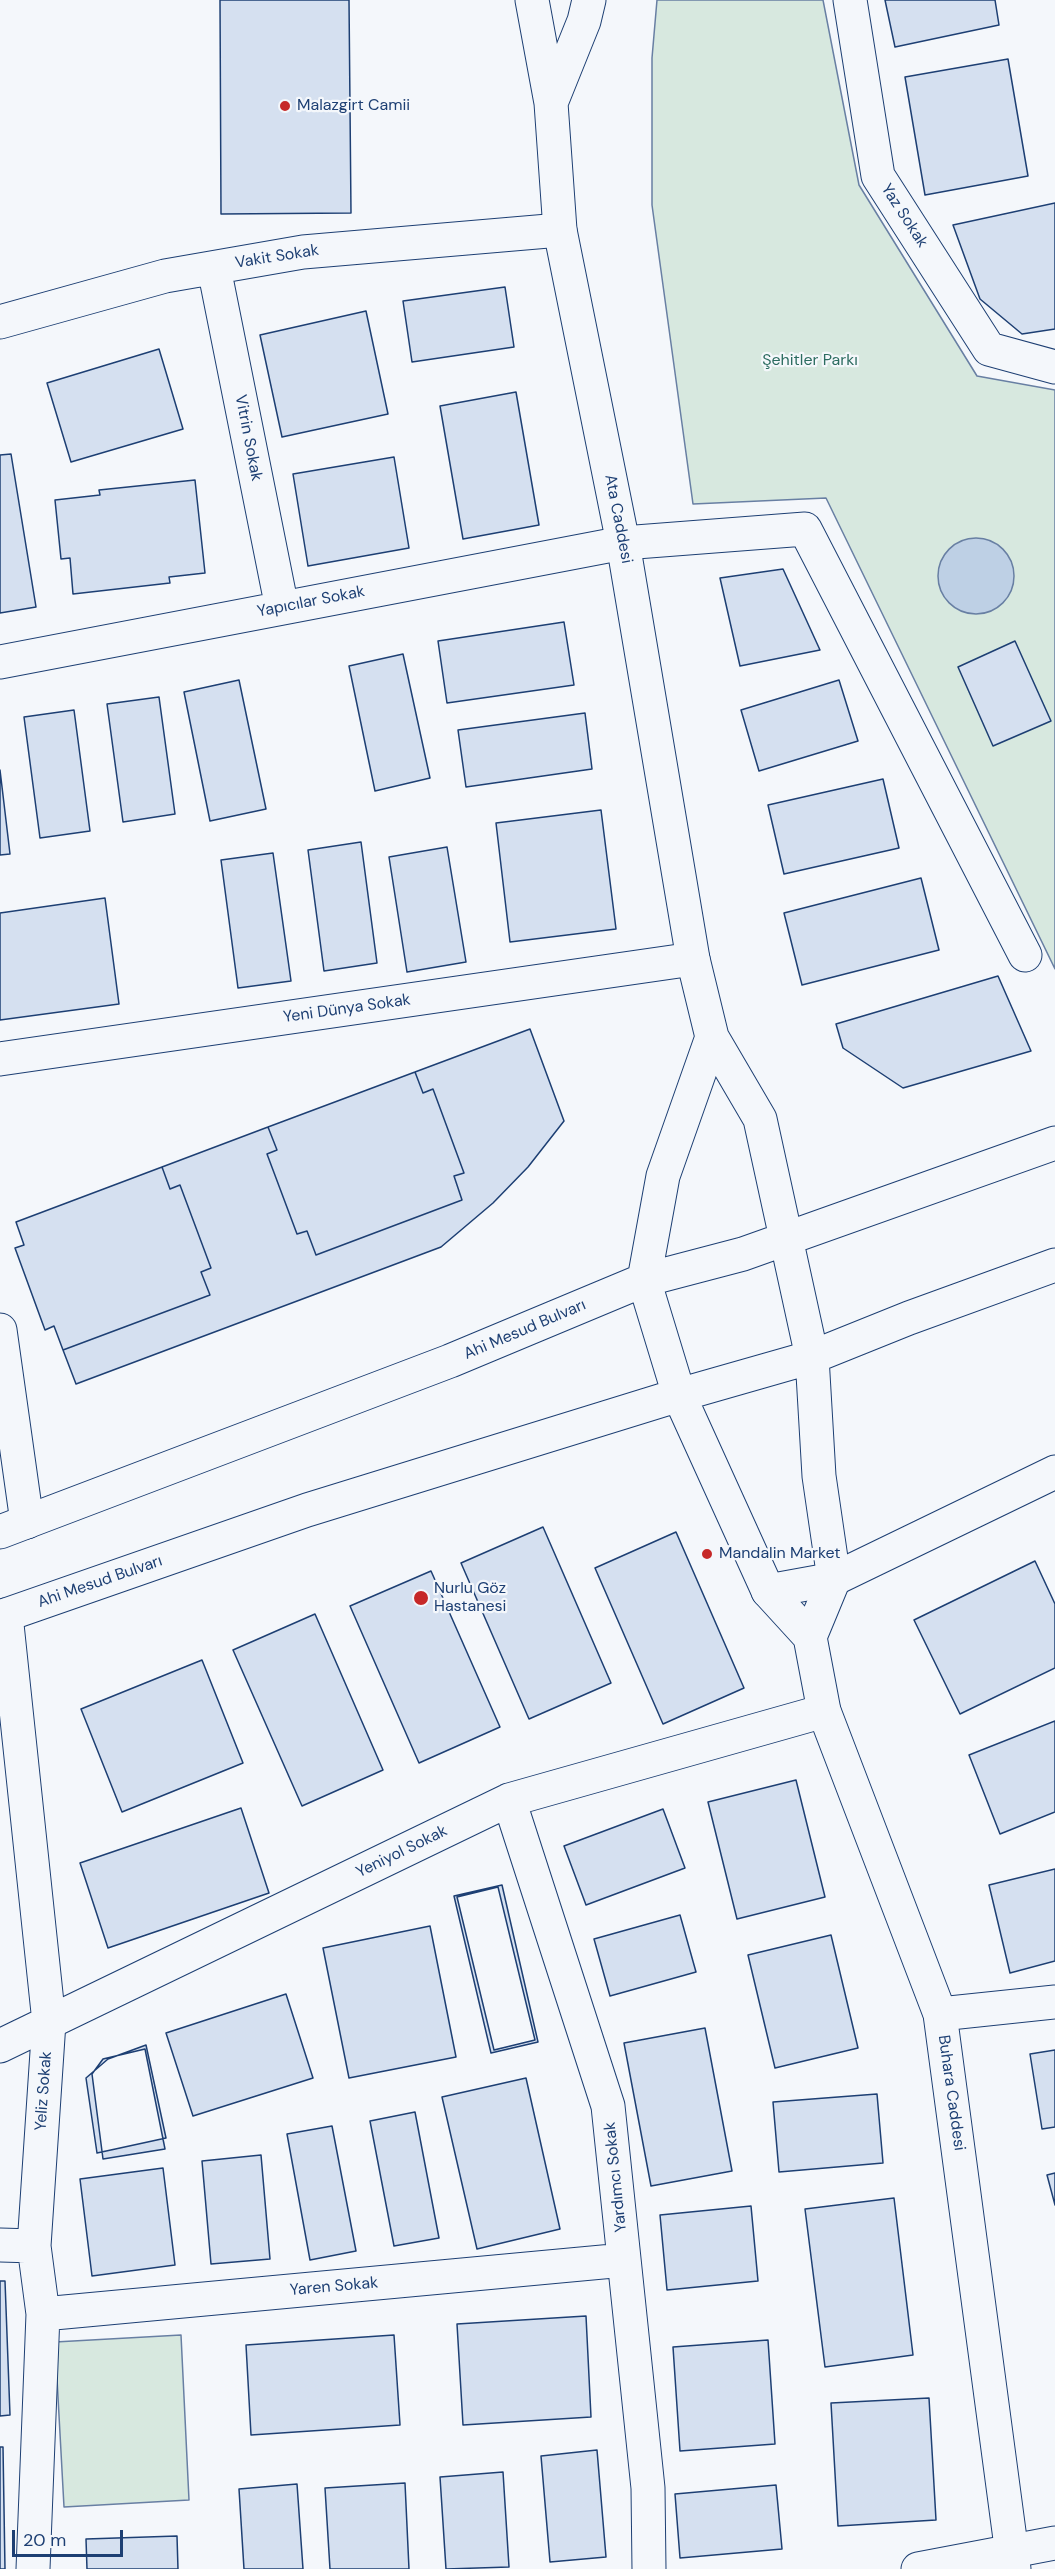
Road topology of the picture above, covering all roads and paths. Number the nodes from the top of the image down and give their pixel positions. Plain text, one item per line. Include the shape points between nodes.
1 (532, 0) edge
2 (589, 0) edge
3 (850, 0) edge
4 (551, 103) junction
5 (560, 230) junction
6 (214, 268) junction
7 (0, 322) edge
8 (1055, 367) edge
9 (623, 543) junction
10 (282, 608) junction
11 (0, 662) edge
12 (1025, 955) dead end
13 (693, 960) junction
14 (712, 1037) junction
15 (0, 1059) edge
16 (1055, 1143) edge
17 (787, 1238) junction
18 (1055, 1266) edge
19 (644, 1280) junction
20 (0, 1330) edge
21 (812, 1357) junction
22 (679, 1395) junction
23 (1055, 1472) edge
24 (14, 1527) edge
25 (834, 1579) junction
26 (768, 1591) junction
27 (3, 1616) edge
28 (810, 1637) junction
29 (824, 1711) junction
30 (509, 1800) junction
31 (1055, 2002) edge
32 (940, 2014) junction
33 (49, 2022) junction
34 (0, 2046) edge
35 (0, 2245) edge
36 (34, 2246) junction
37 (624, 2260) junction
38 (43, 2314) junction
39 (1055, 2543) edge
40 (1013, 2561) edge
41 (33, 2569) edge
42 (649, 2569) edge
43 (918, 2569) edge

1 - 4 street, Ata Caddesi
2 - 4 street
3 - 8 street, Yaz Sokak via 878,176 988,349
4 - 5 street, Ata Caddesi
5 - 6 street, Vakit Sokak via 303,252
5 - 9 street, Ata Caddesi
6 - 7 street, Vakit Sokak via 165,276
6 - 10 street, Vitrin Sokak
9 - 10 street, Yapıcılar Sokak
9 - 12 street, Yapıcılar Sokak via 805,529
9 - 13 street, Ata Caddesi
10 - 11 street, Yapıcılar Sokak
13 - 14 street, Ata Caddesi
13 - 15 street, Yeni Dünya Sokak
14 - 17 street, Ata Caddesi via 760,1119
14 - 19 street via 663,1176
16 - 17 street, Ahi Mesud Bulvarı
17 - 19 street, Ahi Mesud Bulvarı
17 - 21 street, Ata Caddesi
18 - 21 street, Ahi Mesud Bulvarı
19 - 22 street
19 - 24 street, Ahi Mesud Bulvarı via 439,1366
20 - 24 street
21 - 22 street, Ahi Mesud Bulvarı
21 - 25 street, Ata Caddesi via 819,1476
22 - 26 street
22 - 27 street, Ahi Mesud Bulvarı via 307,1510
23 - 25 street
25 - 26 street
25 - 28 street
26 - 28 street
27 - 33 street, Yeliz Sokak
28 - 29 street, Buhara Caddesi
29 - 30 street, Yeniyol Sokak
29 - 32 street, Buhara Caddesi
30 - 33 street, Yeniyol Sokak
30 - 37 street, Yardımcı Sokak via 608,2106
31 - 32 street
32 - 40 street, Buhara Caddesi
33 - 34 street, Yeniyol Sokak
33 - 36 street, Yeliz Sokak
35 - 36 street
36 - 38 street, Yeliz Sokak
37 - 38 street, Yaren Sokak
37 - 42 street, Yardımcı Sokak via 648,2488
38 - 41 street, Yeliz Sokak
39 - 40 street
40 - 43 street

